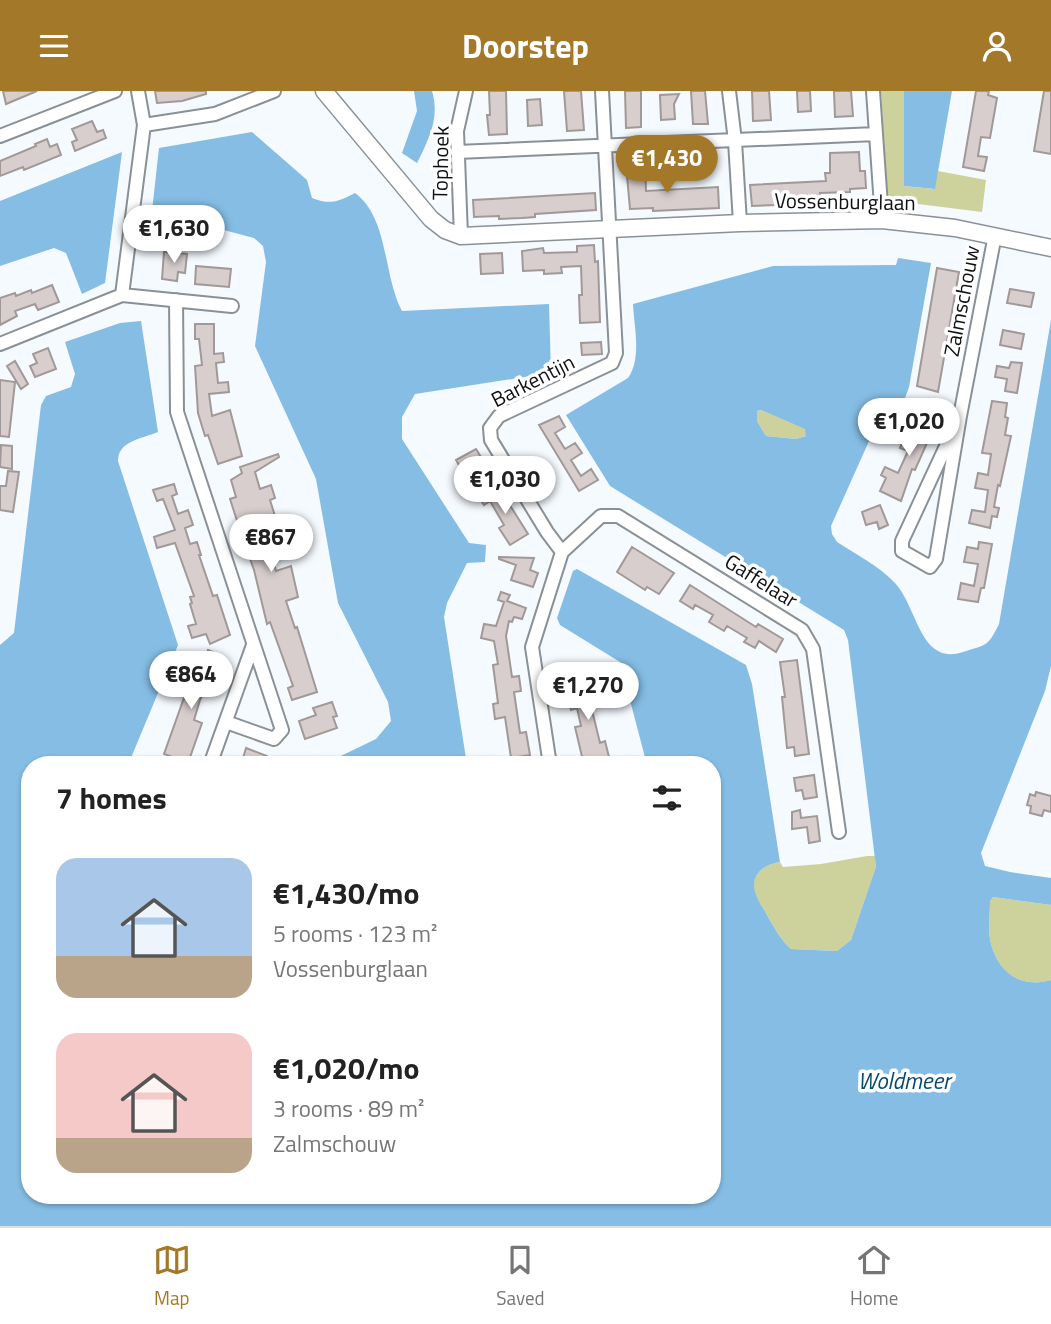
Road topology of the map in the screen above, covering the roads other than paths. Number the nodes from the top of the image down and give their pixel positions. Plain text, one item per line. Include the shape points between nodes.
1 (116, 91) edge
2 (138, 91) edge
3 (274, 91) edge
4 (324, 91) edge
5 (466, 91) edge
6 (602, 91) edge
7 (729, 91) edge
8 (873, 91) edge
9 (144, 125) junction
10 (876, 134) junction
11 (0, 136) edge
12 (736, 141) junction
13 (605, 147) junction
14 (457, 152) junction
15 (882, 220) junction
16 (740, 223) junction
17 (610, 229) junction
18 (995, 235) junction
19 (461, 236) junction
20 (1051, 248) edge
21 (122, 295) junction
22 (176, 300) junction
23 (232, 306) dead end
24 (0, 344) edge
25 (960, 416) junction
26 (562, 552) junction
27 (254, 645) junction
28 (226, 722) junction
29 (213, 756) edge
30 (549, 756) edge
31 (839, 832) dead end

1 - 11 street
2 - 9 street
3 - 9 street via 215,114
4 - 19 street via 431,219
5 - 14 street, Tophoek
6 - 13 street
7 - 12 street
8 - 10 street
9 - 21 street
10 - 12 street
10 - 15 street
12 - 13 street
12 - 16 street
13 - 14 street
13 - 17 street
14 - 19 street, Tophoek
15 - 16 street, Vossenburglaan
15 - 18 street, Vossenburglaan
16 - 17 street, Vossenburglaan
17 - 19 street, Vossenburglaan
17 - 26 street, Barkentijn via 616,353 612,363 499,416 491,428 491,440
18 - 20 street, Vossenburglaan
18 - 25 street, Zalmschouw
21 - 22 street
21 - 24 street
22 - 23 street
22 - 27 street via 177,412
25 - 25 street, Zalmschouw via 936,559 930,567 902,551 902,541
26 - 30 street via 532,647
26 - 31 street, Gaffelaar via 601,516 618,516 802,629 813,649
27 - 28 street
27 - 28 street via 282,730 274,739
28 - 29 street

